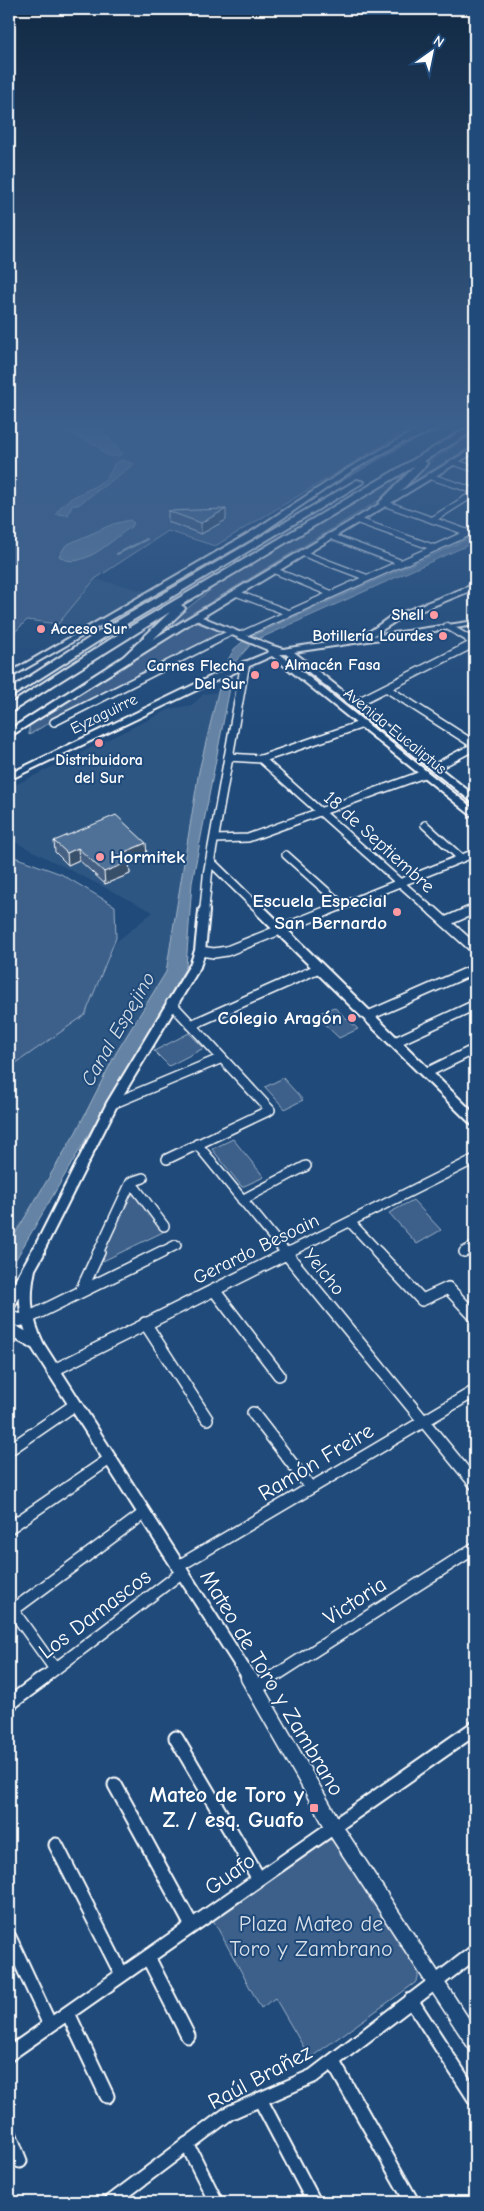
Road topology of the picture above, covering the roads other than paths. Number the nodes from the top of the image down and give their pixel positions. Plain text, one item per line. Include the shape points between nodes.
1 (266, 525) edge
2 (287, 525) edge
3 (309, 525) edge
4 (348, 525) edge
5 (371, 525) edge
6 (451, 525) edge
7 (472, 531) edge
8 (330, 536) junction
9 (435, 548) junction
10 (302, 553) junction
11 (402, 563) junction
12 (273, 570) junction
13 (368, 578) junction
14 (211, 583) junction
15 (475, 586) edge
16 (236, 593) junction
17 (332, 594) junction
18 (289, 613) junction
19 (196, 617) junction
20 (388, 621) junction
21 (475, 622) edge
22 (447, 626) junction
23 (232, 632) junction
24 (402, 633) junction
25 (243, 636) junction
26 (365, 638) junction
27 (475, 643) edge
28 (272, 650) junction
29 (286, 650) junction
30 (126, 659) junction
31 (241, 666) junction
32 (9, 676) edge
33 (386, 688) junction
34 (9, 695) edge
35 (354, 704) junction
36 (9, 710) edge
37 (54, 722) dead end
38 (363, 724) junction
39 (9, 734) edge
40 (475, 746) edge
41 (228, 758) junction
42 (261, 759) junction
43 (434, 768) junction
44 (424, 774) junction
45 (9, 777) edge
46 (475, 800) edge
47 (320, 812) junction
48 (475, 814) edge
49 (425, 825) dead end
50 (214, 840) junction
51 (475, 853) edge
52 (286, 854) dead end
53 (461, 858) junction
54 (210, 861) junction
55 (220, 871) junction
56 (400, 883) junction
57 (208, 886) junction
58 (343, 906) junction
59 (475, 909) edge
60 (445, 922) junction
61 (281, 931) junction
62 (475, 948) edge
63 (200, 951) junction
64 (320, 968) junction
65 (475, 969) edge
66 (171, 1003) junction
67 (475, 1005) edge
68 (368, 1016) junction
69 (191, 1025) junction
70 (396, 1042) junction
71 (475, 1049) edge
72 (222, 1058) junction
73 (426, 1073) junction
74 (112, 1104) junction
75 (475, 1121) edge
76 (197, 1144) junction
77 (168, 1159) dead end
78 (475, 1160) edge
79 (306, 1166) dead end
80 (143, 1178) dead end
81 (131, 1182) junction
82 (242, 1200) junction
83 (350, 1222) junction
84 (164, 1226) dead end
85 (176, 1244) dead end
86 (475, 1246) edge
87 (464, 1252) dead end
88 (287, 1254) junction
89 (29, 1269) junction
90 (81, 1290) junction
91 (214, 1290) junction
92 (9, 1304) edge
93 (9, 1317) edge
94 (475, 1317) edge
95 (26, 1319) junction
96 (145, 1323) junction
97 (9, 1329) edge
98 (36, 1343) junction
99 (52, 1371) junction
100 (279, 1375) dead end
101 (475, 1391) edge
102 (72, 1406) junction
103 (253, 1413) dead end
104 (207, 1419) dead end
105 (424, 1421) junction
106 (9, 1450) edge
107 (108, 1460) junction
108 (475, 1484) edge
109 (311, 1488) junction
110 (143, 1514) junction
111 (9, 1528) edge
112 (475, 1548) edge
113 (179, 1570) junction
114 (10, 1609) edge
115 (55, 1669) junction
116 (256, 1688) junction
117 (9, 1704) edge
118 (475, 1728) edge
119 (176, 1738) dead end
120 (115, 1785) dead end
121 (334, 1827) junction
122 (56, 1845) dead end
123 (259, 1879) junction
124 (192, 1926) junction
125 (9, 1937) edge
126 (475, 1952) edge
127 (148, 1956) junction
128 (122, 1975) junction
129 (434, 1983) junction
130 (411, 2000) junction
131 (68, 2013) junction
132 (50, 2025) junction
133 (188, 2036) dead end
134 (475, 2043) edge
135 (9, 2054) edge
136 (333, 2062) junction
137 (107, 2096) dead end
138 (260, 2099) junction
139 (475, 2099) edge
140 (9, 2133) edge
141 (187, 2144) junction
142 (20, 2161) dead end
143 (111, 2202) edge
144 (216, 2202) edge
145 (314, 2202) edge
146 (412, 2202) edge

1 - 32 main road
2 - 34 highway via 104,633
3 - 14 highway
4 - 8 main road
5 - 9 street
6 - 7 street
7 - 9 street
8 - 10 main road
8 - 11 street
9 - 11 street
10 - 12 main road
10 - 13 street
11 - 13 street
12 - 16 main road
12 - 17 street
13 - 17 street
14 - 30 highway
14 - 36 highway via 100,649
15 - 20 main road
16 - 18 street
16 - 19 main road
17 - 18 street
18 - 25 street
19 - 23 main road, Avenida Eucaliptus
19 - 30 main road
20 - 24 main road
20 - 26 main road
21 - 22 main road, Eyzaguirre
22 - 24 main road, Eyzaguirre
22 - 27 street
23 - 25 main road, Avenida Eucaliptus
23 - 37 street
24 - 26 main road, Eyzaguirre
25 - 28 main road, Avenida Eucaliptus
26 - 29 main road, Eyzaguirre
27 - 33 street
28 - 29 main road, Eyzaguirre
28 - 31 main road, Eyzaguirre
28 - 38 main road, Avenida Eucaliptus
29 - 35 main road, Avenida Eucaliptus
30 - 39 main road
31 - 41 street
31 - 45 main road, Eyzaguirre
33 - 35 street
33 - 40 street
35 - 43 main road, Avenida Eucaliptus
38 - 42 street
38 - 44 main road, Avenida Eucaliptus
40 - 43 street
41 - 42 street
41 - 50 street
42 - 47 street, 18 de Septiembre
43 - 46 main road, Avenida Eucaliptus
44 - 47 street
44 - 48 main road, Avenida Eucaliptus
47 - 50 street via 248,838
47 - 56 street, 18 de Septiembre
49 - 53 street
50 - 54 street
51 - 53 street
52 - 58 street
53 - 56 street
54 - 55 street
54 - 57 street
55 - 57 street
55 - 61 street
56 - 58 street
56 - 60 street, 18 de Septiembre
57 - 63 street
58 - 61 street
59 - 60 street
60 - 62 street, 18 de Septiembre
61 - 63 street via 226,951
61 - 64 street
63 - 66 street via 195,966
64 - 68 street
64 - 69 street
65 - 68 street
66 - 69 street
66 - 74 street
67 - 70 street
68 - 70 street
69 - 72 street
70 - 73 street
71 - 73 street
72 - 74 street
72 - 76 street via 270,1110
73 - 75 street
74 - 89 street
76 - 77 street
76 - 82 street, Yelcho
78 - 83 street, Gerardo Besoain
79 - 82 street
80 - 81 street
81 - 84 street
81 - 90 street
82 - 88 street, Yelcho
83 - 88 street, Gerardo Besoain
83 - 94 street via 422,1300 448,1288
85 - 90 street
86 - 87 street
88 - 91 street, Gerardo Besoain
88 - 105 street, Yelcho
89 - 92 street
89 - 95 street, Mateo de Toro y Zambrano via 24,1296
90 - 95 street
91 - 96 street, Gerardo Besoain
91 - 100 street
93 - 95 street
95 - 98 street, Mateo de Toro y Zambrano
96 - 99 street, Gerardo Besoain
96 - 104 street
97 - 98 street
98 - 99 street, Mateo de Toro y Zambrano
99 - 102 street, Mateo de Toro y Zambrano
101 - 105 street, Ramón Freire
102 - 106 street
102 - 107 street, Mateo de Toro y Zambrano
103 - 109 street
105 - 108 street, Yelcho
105 - 109 street, Ramón Freire
107 - 110 street, Mateo de Toro y Zambrano
107 - 111 street
109 - 113 street, Ramón Freire
110 - 113 street, Mateo de Toro y Zambrano
110 - 114 street
112 - 116 street, Victoria
113 - 115 street, Los Damascos
113 - 116 street, Mateo de Toro y Zambrano
114 - 115 street
115 - 117 street, Los Damascos
116 - 121 street, Mateo de Toro y Zambrano
118 - 121 street, Guafo
119 - 123 street
120 - 124 street
121 - 123 street, Guafo
121 - 129 street, Mateo de Toro y Zambrano
122 - 128 street
123 - 124 street, Guafo
124 - 127 street, Guafo
125 - 132 street
126 - 129 street, Raúl Brañez
127 - 128 street, Guafo
127 - 133 street
128 - 131 street, Guafo
129 - 130 street, Raúl Brañez
129 - 134 street, Mateo de Toro y Zambrano
130 - 136 street, Raúl Brañez
130 - 139 street
131 - 132 street, Guafo
131 - 137 street
132 - 135 street, Guafo
136 - 138 street, Raúl Brañez via 296,2085
136 - 146 street
138 - 141 street, Raúl Brañez via 229,2113
138 - 145 street
140 - 142 street
141 - 143 street, Raúl Brañez
141 - 144 street

